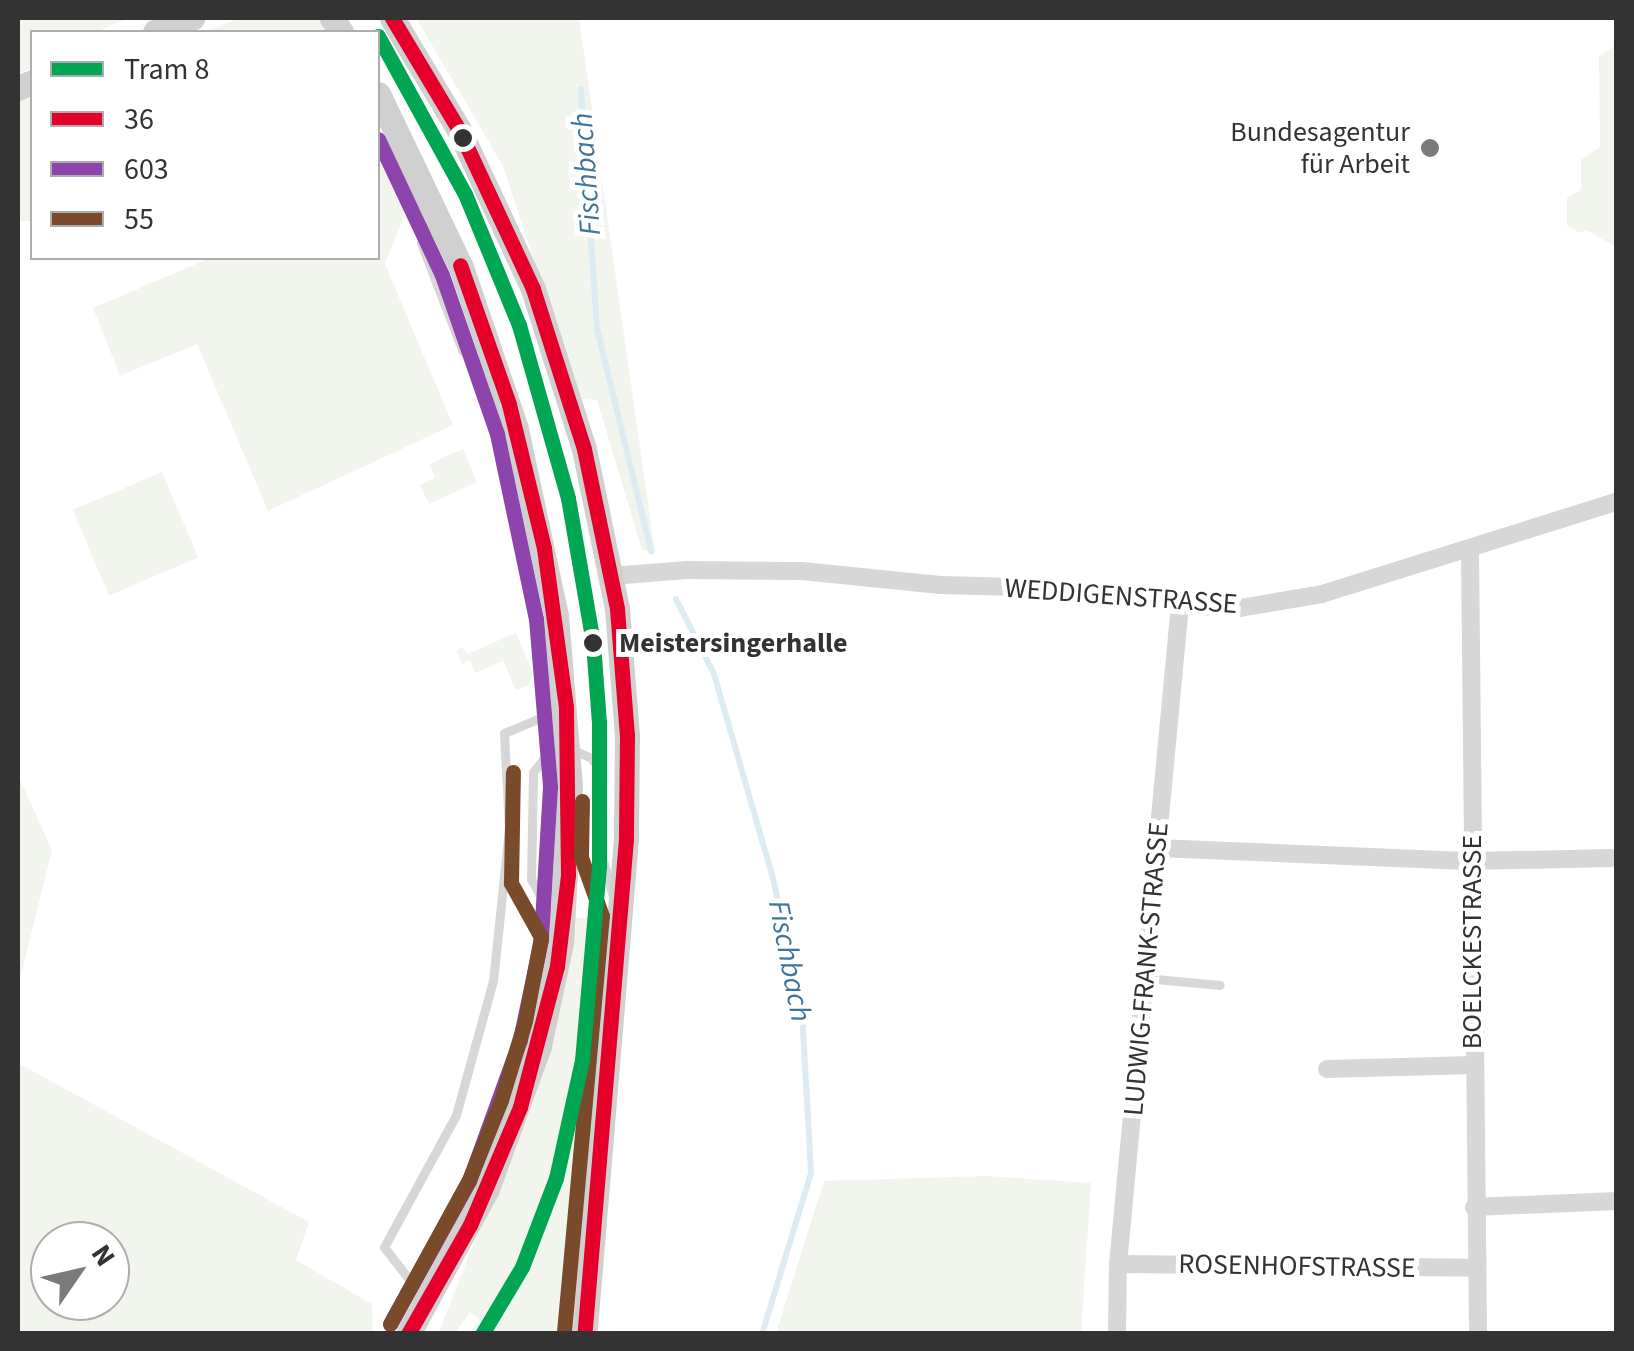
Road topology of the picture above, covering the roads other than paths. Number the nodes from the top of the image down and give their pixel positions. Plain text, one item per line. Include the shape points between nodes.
1 (192, 18) edge
2 (392, 18) edge
3 (161, 30) edge
4 (380, 104) edge
5 (1616, 502) edge
6 (1470, 551) junction
7 (612, 576) junction
8 (1180, 605) junction
9 (566, 707) junction
10 (569, 748) junction
11 (1157, 848) junction
12 (1611, 858) dead end
13 (1472, 861) junction
14 (622, 913) junction
15 (562, 933) junction
16 (1145, 978) junction
17 (1220, 985) dead end
18 (1473, 1065) junction
19 (1326, 1069) dead end
20 (1616, 1200) edge
21 (1474, 1207) junction
22 (1118, 1264) junction
23 (1476, 1268) junction
24 (426, 1304) junction
25 (409, 1333) edge
26 (584, 1334) edge
27 (1117, 1334) edge
28 (1478, 1334) edge

1 - 3 main road
2 - 7 main road via 459,130 523,262 584,449
4 - 9 main road via 437,212 500,378 541,533
5 - 6 street, WEDDIGENSTRASSE
6 - 8 street, WEDDIGENSTRASSE via 1322,594 1240,608
6 - 13 street, BOELCKESTRASSE
7 - 8 street, WEDDIGENSTRASSE via 802,571 1061,588
7 - 14 main road via 627,735
8 - 11 street, LUDWIG-FRANK-STRASSE
9 - 10 main road
9 - 24 lane via 504,734 509,829 493,981 456,1115 384,1247
10 - 14 lane via 600,769 601,854
10 - 15 main road
10 - 15 lane via 546,756 533,772 531,798 531,879
11 - 13 street
11 - 16 street, LUDWIG-FRANK-STRASSE
12 - 13 street
13 - 18 street, BOELCKESTRASSE
14 - 26 main road
15 - 24 main road via 544,1026 513,1126
16 - 17 lane
16 - 22 street, LUDWIG-FRANK-STRASSE
18 - 19 street
18 - 21 street, BOELCKESTRASSE
20 - 21 street
21 - 23 street, BOELCKESTRASSE
22 - 23 street, ROSENHOFSTRASSE
22 - 27 street, LUDWIG-FRANK-STRASSE
23 - 28 street, BOELCKESTRASSE
24 - 25 main road

